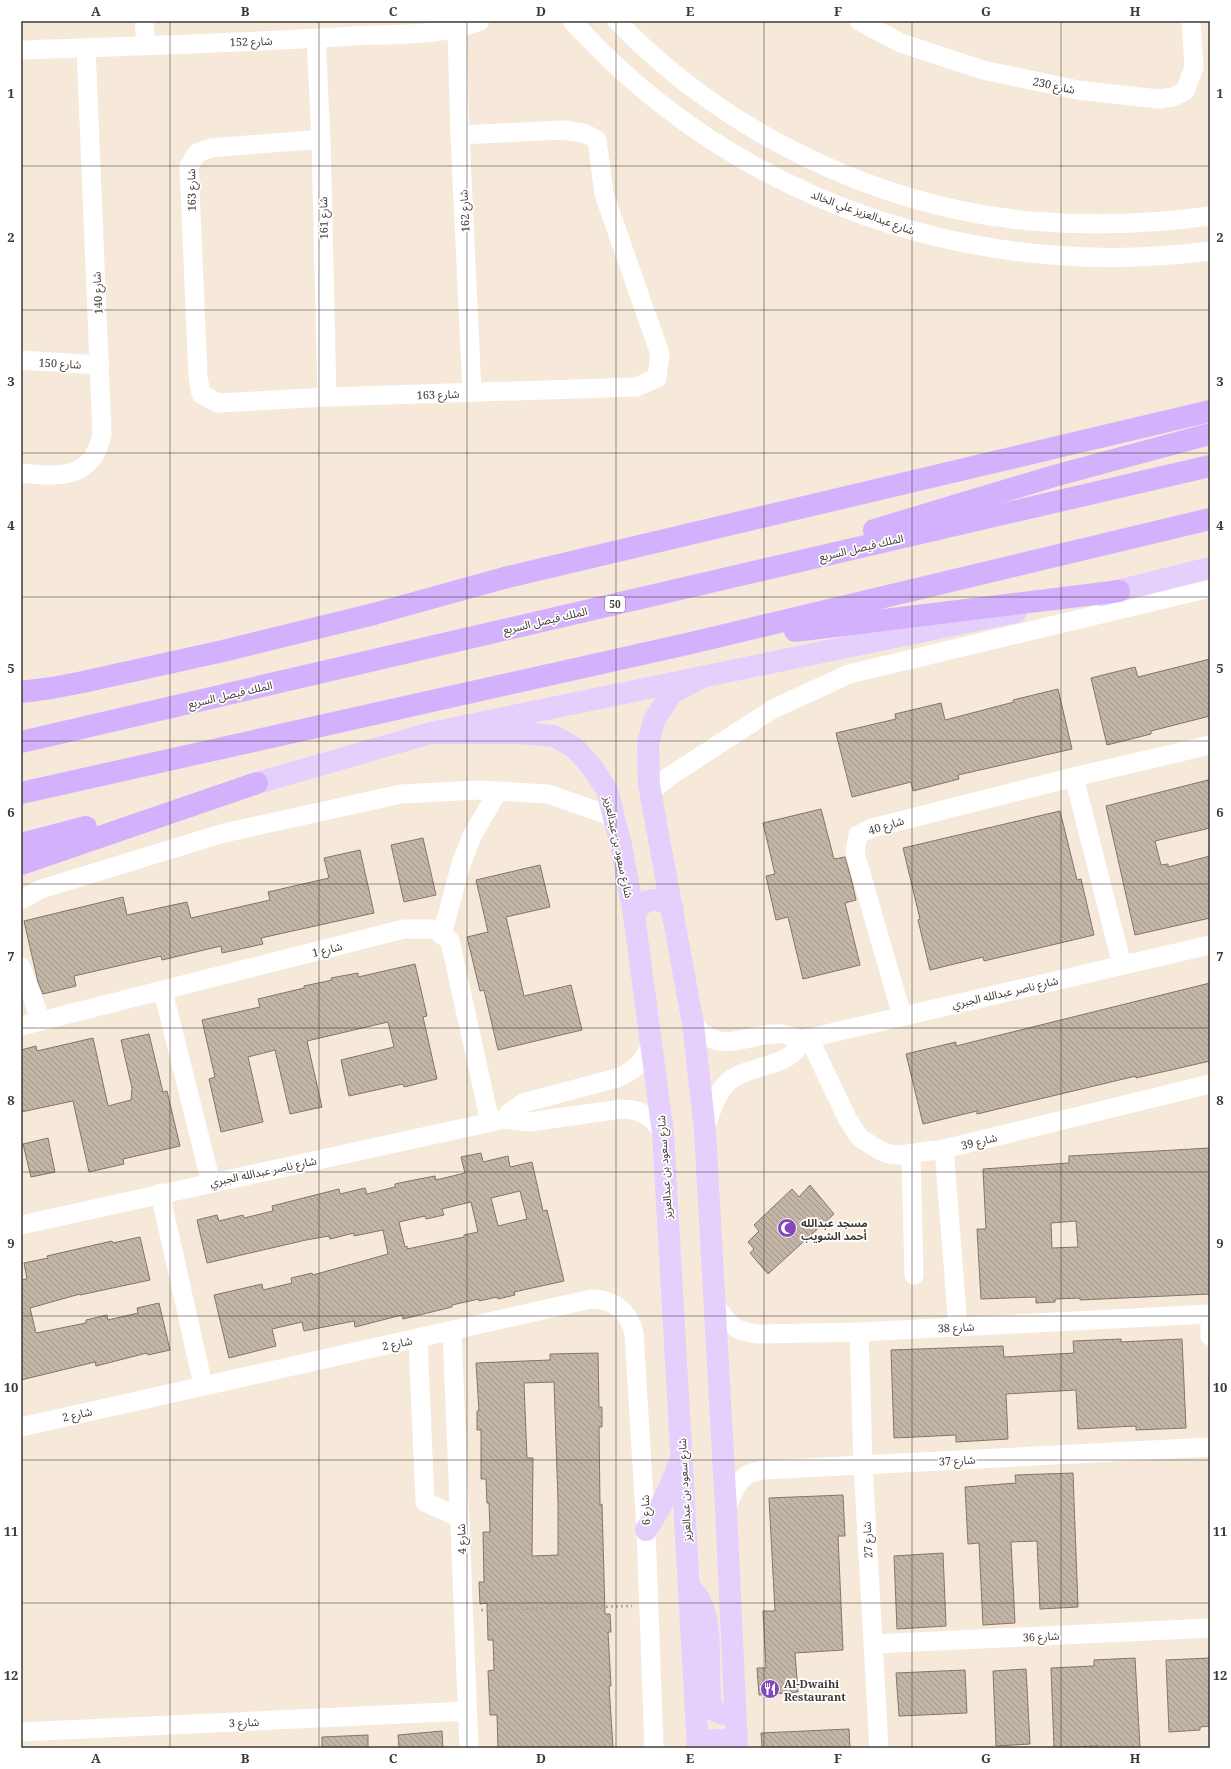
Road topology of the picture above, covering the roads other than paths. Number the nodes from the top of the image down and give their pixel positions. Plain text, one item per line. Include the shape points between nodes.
1 (144, 21) edge
2 (480, 21) edge
3 (572, 21) edge
4 (617, 21) edge
5 (1192, 21) edge
6 (861, 22) edge
7 (457, 29) junction
8 (316, 39) junction
9 (146, 45) junction
10 (86, 48) junction
11 (21, 50) edge
12 (460, 135) junction
13 (321, 139) junction
14 (1210, 216) edge
15 (1210, 251) edge
16 (21, 360) edge
17 (100, 365) junction
18 (472, 392) junction
19 (327, 397) junction
20 (1210, 411) edge
21 (1210, 434) edge
22 (1210, 466) edge
23 (21, 473) edge
24 (1210, 519) edge
25 (782, 565) junction
26 (1210, 568) edge
27 (1210, 588) edge
28 (1119, 591) junction
29 (687, 644) junction
30 (700, 678) junction
31 (21, 692) edge
32 (431, 733) junction
33 (21, 742) edge
34 (1210, 746) edge
35 (1074, 777) junction
36 (256, 783) junction
37 (498, 791) junction
38 (650, 792) junction
39 (21, 793) edge
40 (614, 817) junction
41 (21, 844) edge
42 (21, 864) edge
43 (21, 900) edge
44 (673, 909) junction
45 (634, 915) junction
46 (442, 935) junction
47 (1210, 945) edge
48 (1122, 965) junction
49 (21, 967) edge
50 (164, 991) junction
51 (902, 1016) junction
52 (41, 1022) junction
53 (693, 1024) junction
54 (21, 1026) edge
55 (805, 1039) junction
56 (652, 1042) junction
57 (1210, 1084) edge
58 (498, 1120) junction
59 (705, 1131) junction
60 (663, 1133) junction
61 (944, 1149) junction
62 (911, 1154) junction
63 (211, 1183) junction
64 (160, 1193) junction
65 (21, 1225) edge
66 (914, 1275) dead end
67 (591, 1299) joint
68 (715, 1305) junction
69 (1210, 1314) edge
70 (958, 1327) junction
71 (452, 1331) junction
72 (859, 1332) junction
73 (1210, 1336) edge
74 (418, 1339) junction
75 (203, 1386) junction
76 (21, 1427) edge
77 (1210, 1447) edge
78 (682, 1455) junction
79 (863, 1465) junction
80 (726, 1509) junction
81 (460, 1518) junction
82 (646, 1530) junction
83 (690, 1586) junction
84 (1210, 1628) edge
85 (873, 1644) junction
86 (467, 1711) junction
87 (735, 1714) junction
88 (21, 1732) edge
89 (469, 1748) edge
90 (654, 1748) edge
91 (699, 1748) edge
92 (737, 1748) edge
93 (879, 1748) edge

1 - 9 street
2 - 7 street, شارع 152
3 - 15 street, شارع عبدالعزيز علي الخالد via 645,92 711,141 784,182 861,213 927,235 1026,254 1091,258
4 - 14 street via 682,79 740,120 822,164 901,194 966,210 1031,221 1123,222
5 - 6 street, شارع 230 via 1194,67 1185,91 1173,97 1158,99 1078,90 983,70 901,43
7 - 8 street, شارع 152
7 - 12 street, شارع 162
8 - 9 street, شارع 152
8 - 13 street, شارع 161
9 - 10 street, شارع 152
10 - 11 street, شارع 152
10 - 17 street, شارع 140
12 - 18 street, شارع 162
12 - 18 street, شارع 163 via 562,130 584,133 597,140 604,194 660,354 657,378 636,387
13 - 19 street, شارع 161
13 - 19 street, شارع 163 via 211,148 196,153 189,166 198,376 201,394 218,403
16 - 17 street, شارع 150
17 - 23 street, شارع 140 via 102,434 100,444 91,460 66,475
18 - 19 street, شارع 163
20 - 31 highway via 504,578 374,614 224,651 83,682
21 - 25 highway via 1054,476 849,537
22 - 25 highway, الملك فيصل السريع / 50
24 - 29 highway
25 - 33 highway, الملك فيصل السريع / 50
26 - 28 main road
27 - 38 street via 848,674 774,709 670,776
28 - 29 highway
28 - 30 main road
29 - 39 highway
30 - 32 main road
30 - 38 main road via 672,693 654,720 648,744
32 - 36 main road
32 - 40 main road, شارع سعود بن عبدالعزيز via 520,733 554,736 575,748 592,766 607,790
34 - 35 street, شارع 40
35 - 48 street
35 - 51 street, شارع 40 via 872,828 858,835 855,853
36 - 41 highway
36 - 42 highway
37 - 40 street via 548,794
37 - 43 street via 401,794 231,832 41,889
37 - 46 street via 472,836 461,864
38 - 44 main road
40 - 45 main road, شارع سعود بن عبدالعزيز
44 - 45 main road via 662,900 655,899 642,904
44 - 53 main road
45 - 56 main road, شارع سعود بن عبدالعزيز
46 - 50 street, شارع 1 via 435,929 404,929
46 - 58 street via 450,941
47 - 48 street, شارع ناصر عبدالله الجبري
48 - 51 street, شارع ناصر عبدالله الجبري
49 - 52 street
50 - 52 street, شارع 1
50 - 63 street
51 - 55 street, شارع ناصر عبدالله الجبري
52 - 54 street, شارع 1
53 - 55 street, شارع ناصر عبدالله الجبري via 707,1037 723,1042 774,1034
53 - 59 main road
55 - 59 street via 798,1050 789,1057 739,1074 727,1084 713,1108
55 - 62 street, شارع 39 via 860,1138 879,1150
56 - 58 street, شارع ناصر عبدالله الجبري via 642,1061 627,1074 523,1103
56 - 60 main road, شارع سعود بن عبدالعزيز
57 - 61 street, شارع 39
58 - 60 street, شارع ناصر عبدالله الجبري via 529,1122 632,1109 650,1117
58 - 63 street, شارع ناصر عبدالله الجبري
59 - 68 main road
60 - 78 main road, شارع سعود بن عبدالعزيز
61 - 62 street, شارع 39
61 - 70 street
62 - 66 street
63 - 64 street, شارع ناصر عبدالله الجبري
64 - 65 street, شارع ناصر عبدالله الجبري
64 - 75 street
67 - 71 street, شارع 2
67 - 82 street, شارع 6 via 606,1300 619,1307 632,1325
68 - 72 street, شارع 38 via 727,1322 746,1333
68 - 80 main road
69 - 70 street, شارع 38
69 - 73 street, شارع 38
70 - 72 street, شارع 38
71 - 74 street, شارع 2
71 - 81 street, شارع 4
72 - 79 street, شارع 27
74 - 75 street, شارع 2
74 - 81 street via 425,1502
75 - 76 street, شارع 2
77 - 79 street, شارع 37
78 - 82 main road via 664,1501
78 - 83 main road, شارع سعود بن عبدالعزيز
79 - 80 street, شارع 37 via 752,1472 744,1476 736,1487
79 - 85 street, شارع 27
80 - 87 main road
81 - 86 street, شارع 4
82 - 90 street, شارع 6
83 - 87 main road via 706,1613 710,1705 722,1714
83 - 91 main road, شارع سعود بن عبدالعزيز
84 - 85 street, شارع 36
85 - 93 street, شارع 27
86 - 88 street, شارع 3
86 - 89 street, شارع 4
87 - 92 main road
91 - 92 main road via 710,1741 724,1740

